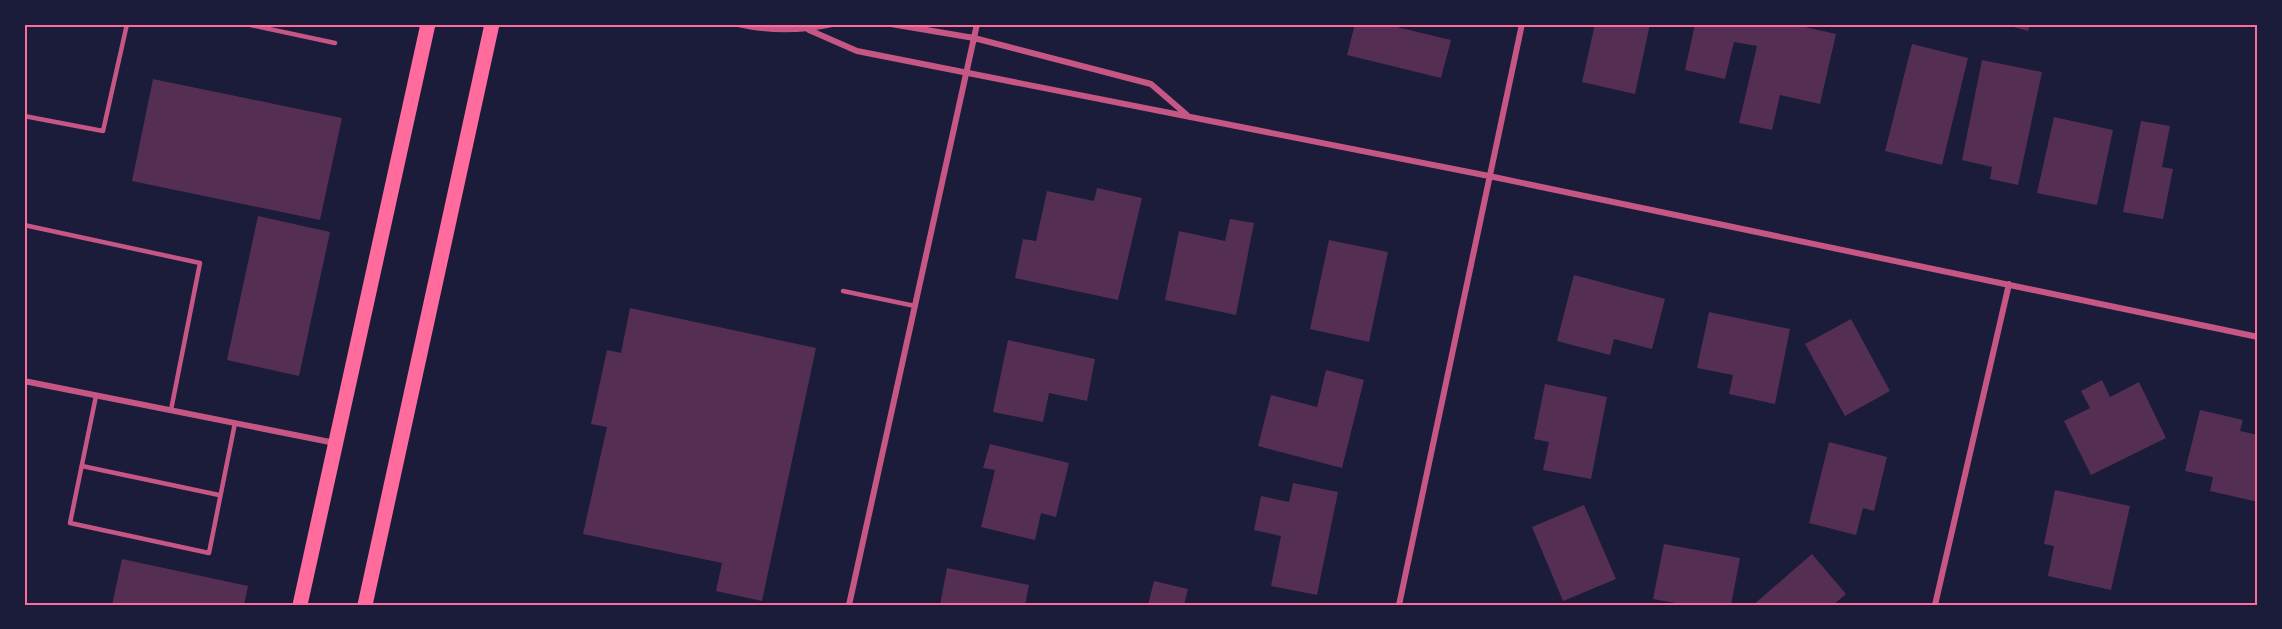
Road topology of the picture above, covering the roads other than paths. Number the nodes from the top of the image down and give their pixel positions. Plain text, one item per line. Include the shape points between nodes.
1 (127, 24) edge
2 (246, 24) edge
3 (428, 24) edge
4 (492, 24) edge
5 (738, 24) edge
6 (832, 24) edge
7 (891, 24) edge
8 (977, 24) edge
9 (1522, 24) edge
10 (761, 26) edge
11 (808, 30) junction
12 (974, 38) junction
13 (335, 43) dead end
14 (966, 72) junction
15 (24, 116) edge
16 (1187, 116) junction
17 (1488, 176) junction
18 (24, 225) edge
19 (2009, 284) junction
20 (843, 291) dead end
21 (915, 306) junction
22 (2258, 337) edge
23 (24, 381) edge
24 (96, 396) junction
25 (171, 410) junction
26 (235, 423) junction
27 (336, 443) junction
28 (82, 466) junction
29 (219, 495) junction
30 (300, 605) edge
31 (365, 605) edge
32 (849, 605) edge
33 (1399, 605) edge
34 (1935, 605) edge

1 - 15 lane via 103,131
2 - 13 lane
3 - 27 main road
4 - 31 main road
5 - 10 street
6 - 11 street
7 - 12 street
8 - 12 street
9 - 17 street
10 - 11 street
11 - 14 street via 857,51
12 - 14 street
12 - 16 street via 1151,84
14 - 16 street
14 - 21 street
16 - 17 street
17 - 19 street
17 - 33 street
18 - 25 lane via 200,263
19 - 22 street
19 - 34 street
20 - 21 lane
21 - 32 street
23 - 24 street
24 - 25 street
24 - 28 lane
25 - 26 street
26 - 27 street
26 - 29 lane
27 - 30 main road
28 - 29 lane
28 - 29 lane via 70,524 209,553

